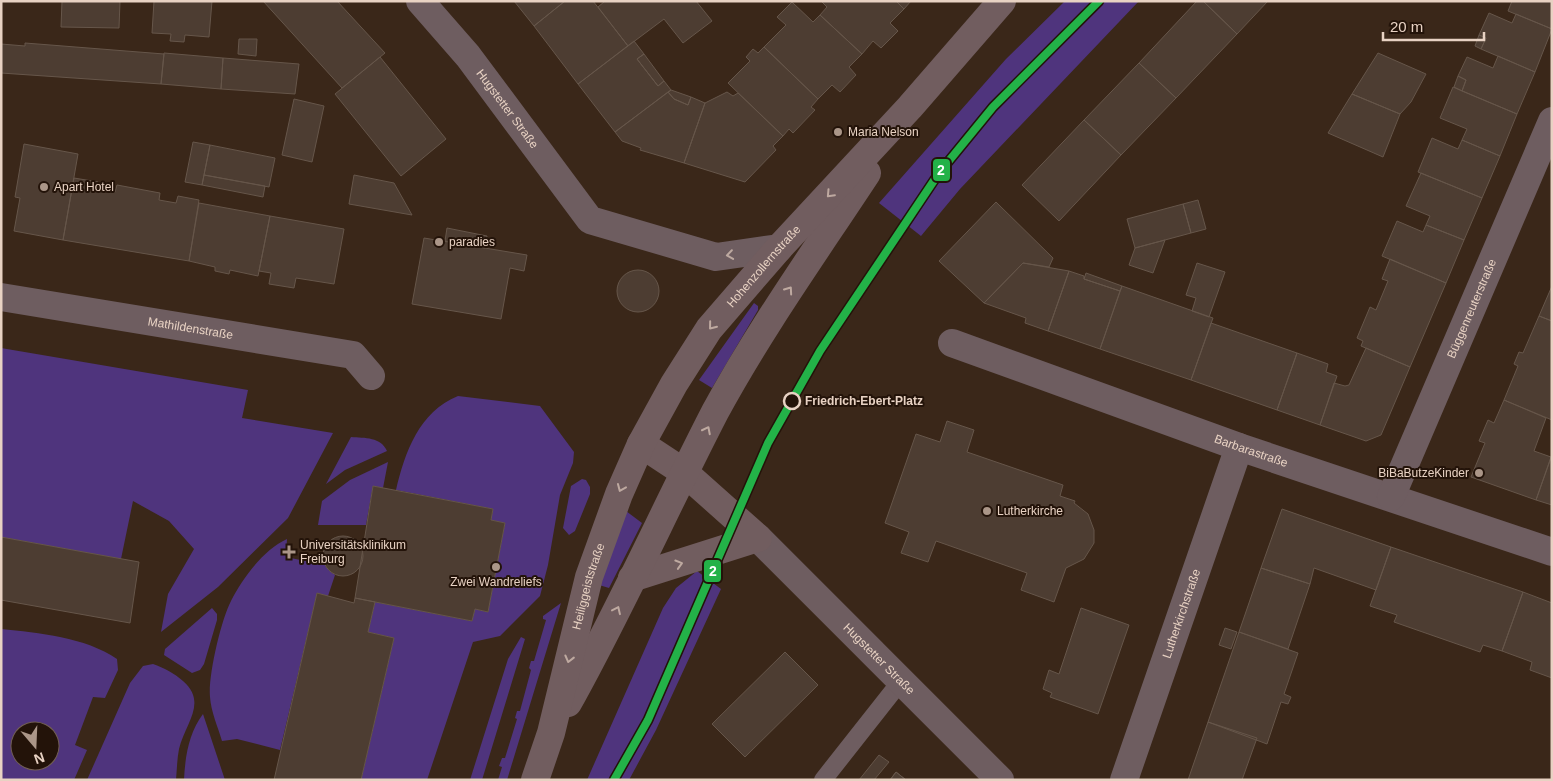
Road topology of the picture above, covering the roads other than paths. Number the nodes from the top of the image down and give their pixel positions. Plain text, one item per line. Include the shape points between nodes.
1 (420, 1) edge
2 (1002, 1) edge
3 (910, 107) junction
4 (1552, 121) edge
5 (778, 248) junction
6 (1, 297) edge
7 (952, 343) dead end
8 (371, 376) dead end
9 (641, 444) junction
10 (1239, 447) junction
11 (685, 473) junction
12 (1391, 497) junction
13 (758, 538) junction
14 (1552, 552) edge
15 (632, 578) junction
16 (901, 681) junction
17 (551, 733) junction
18 (535, 780) edge
19 (823, 780) edge
20 (1000, 780) edge
21 (1124, 780) edge

5 -> 1 street, Hugstetter Straße via 716,257 590,220 468,56
2 - 3 main road, Hohenzollernstraße
3 -> 5 main road, Hohenzollernstraße
11 -> 3 main road, Hohenzollernstraße via 766,323
4 - 12 street, Büggenreuterstraße
5 -> 9 main road, Hohenzollernstraße via 709,329
6 - 8 street, Mathildenstraße via 354,354
7 - 10 street, Barbarastraße
9 - 11 main road
9 -> 17 main road, Heiliggeiststraße via 589,578
10 - 12 street, Barbarastraße
10 - 21 street, Lutherkirchstraße
11 - 13 main road
11 - 15 main road, Heiliggeiststraße
12 - 14 street, Barbarastraße
15 -> 13 main road
13 - 16 street, Hugstetter Straße
17 -> 15 main road, Heiliggeiststraße via 603,641
16 - 19 lane
16 - 20 street, Hugstetter Straße
17 - 18 main road, Heiliggeiststraße

